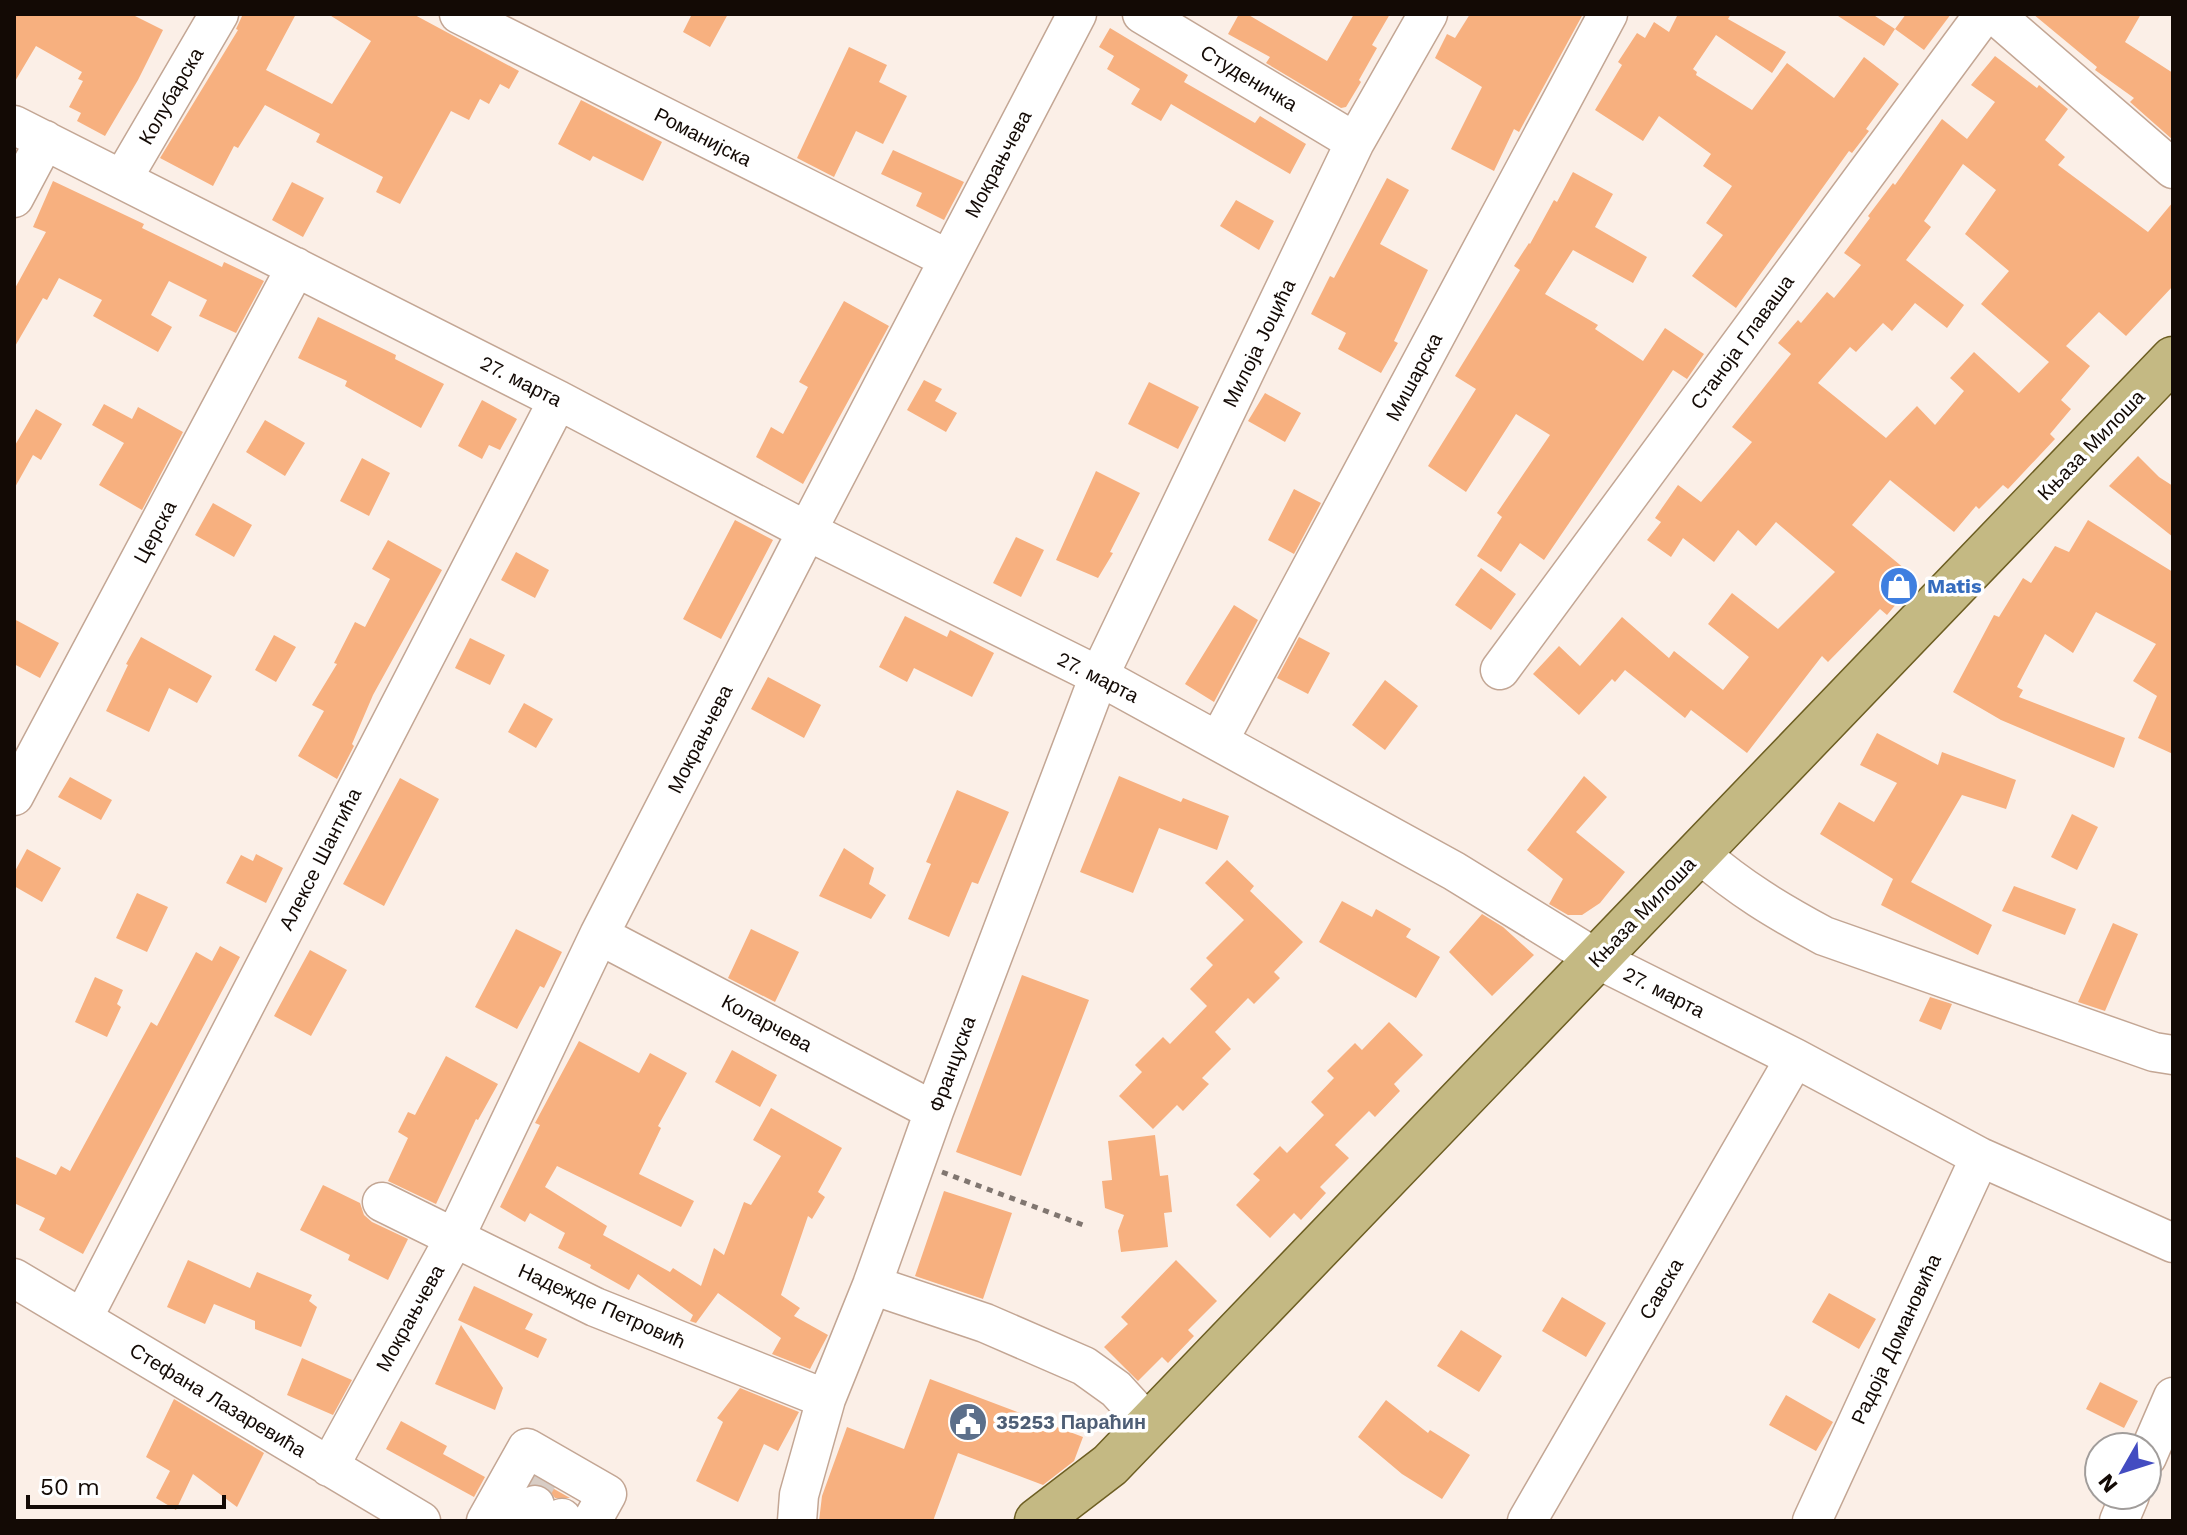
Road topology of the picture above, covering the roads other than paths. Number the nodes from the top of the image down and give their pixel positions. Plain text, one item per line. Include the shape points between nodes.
1 (219, 14) edge
2 (459, 14) edge
3 (1077, 14) edge
4 (1142, 14) edge
5 (1428, 14) edge
6 (1608, 14) edge
7 (1984, 14) edge
8 (1994, 14) edge
9 (29, 132) edge
10 (1355, 142) junction
11 (2173, 169) edge
12 (123, 178) junction
13 (14, 198) edge
14 (948, 259) junction
15 (296, 267) junction
16 (2173, 359) edge
17 (558, 400) junction
18 (807, 531) junction
19 (1500, 670) dead end
20 (1099, 676) junction
21 (1219, 740) junction
22 (14, 796) edge
23 (1699, 853) junction
24 (599, 935) junction
25 (1597, 959) junction
26 (2173, 1055) edge
27 (1795, 1058) junction
28 (934, 1111) junction
29 (1980, 1157) junction
30 (382, 1202) dead end
31 (455, 1237) junction
32 (2173, 1243) edge
33 (14, 1278) edge
34 (872, 1285) junction
35 (83, 1318) junction
36 (2173, 1397) edge
37 (826, 1399) junction
38 (1149, 1425) junction
39 (2158, 1431) edge
40 (810, 1453) junction
41 (1110, 1465) junction
42 (329, 1467) junction
43 (421, 1521) edge
44 (779, 1521) edge
45 (797, 1521) edge
46 (1037, 1521) edge
47 (1071, 1521) edge
48 (1527, 1521) edge
49 (1812, 1521) edge

1 - 12 street, Колубарска
2 - 14 street, Романијска
3 - 14 street, Мокрањчева
4 - 10 street, Студеничка
5 - 10 street, Милоја Јоцића
6 - 21 street, Мишарска
7 - 19 street, Станоја Главаша
8 - 11 street
9 - 12 street, 27. марта
9 - 13 street
10 - 20 street, Милоја Јоцића
12 - 15 street, 27. марта
14 - 18 street, Мокрањчева
15 - 17 street, 27. марта
15 - 22 street, Церска
16 - 23 main road, Књаза Милоша
17 - 18 street, 27. марта
17 - 35 street, Алексе Шантића
18 - 20 street, 27. марта
18 - 24 street, Мокрањчева
20 - 21 street, 27. марта
20 - 28 street, Француска
21 - 25 street, 27. марта via 1454,871
23 - 25 main road, Књаза Милоша
23 - 26 street via 1732,883 1824,936
24 - 28 street, Коларчева
24 - 31 street, Мокрањчева
25 - 27 street, 27. марта
25 - 38 main road, Књаза Милоша
27 - 29 street, 27. марта
27 - 48 street, Савска
28 - 34 street, Француска
29 - 32 street, 27. марта
29 - 49 street, Радоја Домановића
30 - 31 street, Надежде Петровић
31 - 37 street, Надежде Петровић via 595,1307
31 - 42 street, Мокрањчева
33 - 35 street, Стефана Лазаревића
34 - 37 street, Француска
34 - 38 street via 985,1323 1084,1366 1116,1389
35 - 42 street, Стефана Лазаревића
36 - 39 street
37 - 40 street, Француска
38 - 41 main road, Књаза Милоша
40 - 44 street, Француска via 797,1471
40 - 45 street, Француска
41 - 46 main road, Књаза Милоша
41 - 47 main road, Књаза Милоша
42 - 43 street, Стефана Лазаревића

